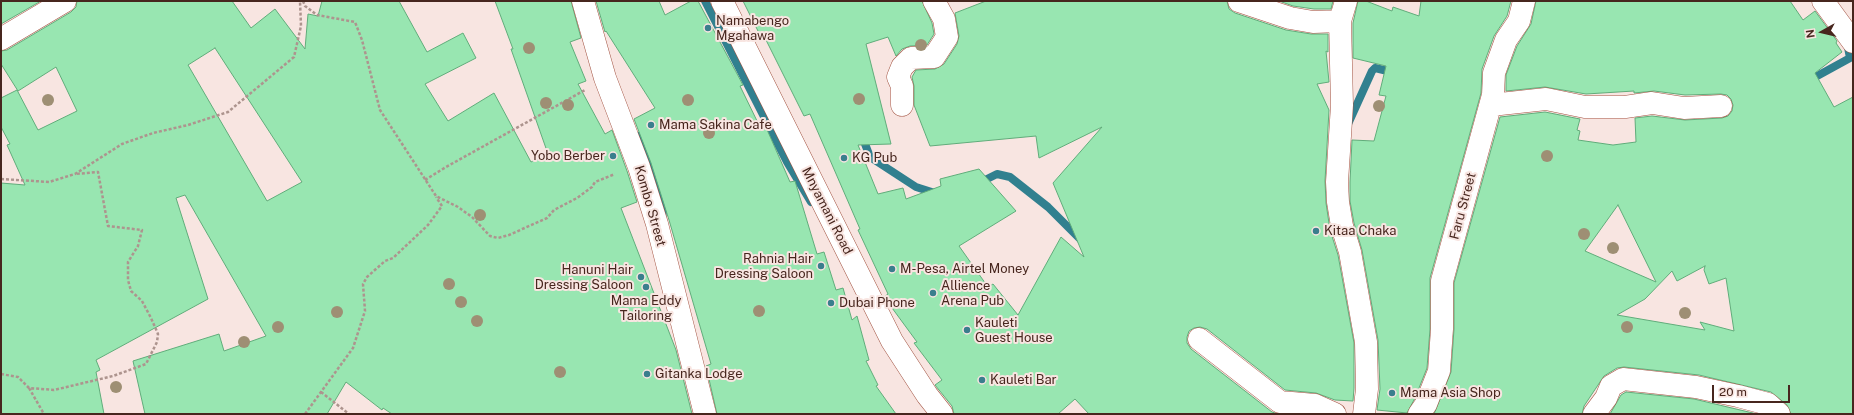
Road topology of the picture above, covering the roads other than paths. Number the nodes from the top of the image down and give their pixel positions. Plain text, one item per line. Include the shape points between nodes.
1 (65, 1) edge
2 (583, 1) edge
3 (722, 1) edge
4 (934, 1) edge
5 (1239, 1) edge
6 (1524, 1) edge
7 (1823, 1) edge
8 (1343, 11) edge
9 (1, 39) edge
10 (1853, 42) edge
11 (1491, 104) junction
12 (902, 105) dead end
13 (1721, 106) dead end
14 (1199, 340) dead end
15 (705, 414) edge
16 (942, 414) edge
17 (1335, 414) edge
18 (1364, 414) edge
19 (1419, 414) edge
20 (1594, 414) edge
21 (1779, 414) edge

1 - 9 street
2 - 15 street, Kombo Street via 605,78 639,167 657,224
3 - 16 street, Mnyamani Road via 892,340
4 - 12 street via 944,19 947,37 934,57 911,58 902,68 898,77 902,86
5 - 8 street via 1313,22
6 - 11 street, Faru Street via 1519,21 1506,40 1494,72
7 - 10 street
8 - 18 street via 1338,202 1366,342 1367,389
11 - 13 street via 1546,99 1585,107 1625,107 1652,103 1684,108
11 - 19 street, Faru Street via 1442,280 1440,370 1426,404
14 - 17 street via 1280,402 1315,405
20 - 21 street via 1611,386 1623,379 1696,387 1738,396 1768,404

